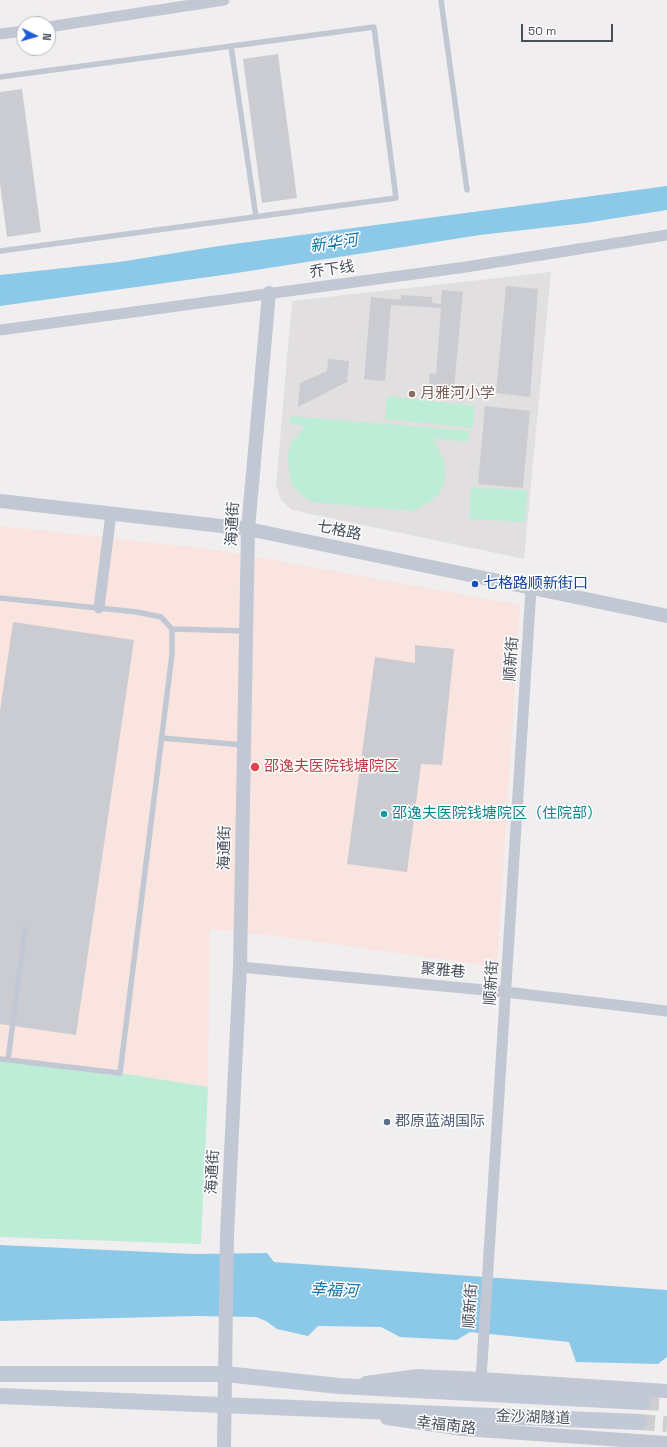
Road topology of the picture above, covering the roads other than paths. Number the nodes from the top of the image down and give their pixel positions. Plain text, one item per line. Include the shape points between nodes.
1 (224, 0) edge
2 (441, 0) edge
3 (56, 26) edge
4 (16, 31) edge
5 (0, 34) edge
6 (231, 46) junction
7 (0, 77) edge
8 (467, 190) dead end
9 (256, 217) junction
10 (667, 235) edge
11 (0, 251) edge
12 (268, 293) junction
13 (0, 330) edge
14 (0, 501) edge
15 (110, 514) junction
16 (248, 529) junction
17 (531, 588) junction
18 (0, 598) edge
19 (99, 608) junction
20 (667, 616) edge
21 (172, 629) junction
22 (246, 631) junction
23 (162, 738) junction
24 (244, 745) junction
25 (25, 930) dead end
26 (240, 967) junction
27 (506, 992) junction
28 (667, 1011) edge
29 (0, 1059) edge
30 (8, 1060) junction
31 (0, 1374) edge
32 (225, 1374) junction
33 (481, 1379) junction
34 (339, 1386) junction
35 (667, 1391) edge
36 (0, 1396) edge
37 (643, 1402) tunnel mouth
38 (225, 1405) junction
39 (332, 1409) junction
40 (639, 1422) tunnel mouth
41 (667, 1443) edge
42 (224, 1447) edge

1 - 3 street
2 - 8 lane
4 - 5 street
6 - 7 lane
6 - 9 lane
6 - 9 lane via 374,27 396,198
9 - 11 lane
10 - 12 street, 乔下线 via 466,267
12 - 13 street, 乔下线
12 - 16 street, 海通街
14 - 15 street, 七格路
15 - 16 street, 七格路
15 - 19 street
16 - 17 street, 七格路
16 - 22 street, 海通街
17 - 20 street, 七格路
17 - 27 street, 顺新街
18 - 19 lane
19 - 21 lane via 161,617
21 - 22 lane
21 - 23 lane via 172,654
22 - 24 street, 海通街
23 - 24 lane
23 - 30 lane via 120,1073
24 - 26 street, 海通街
25 - 30 lane
26 - 27 street, 聚雅巷
26 - 32 street, 海通街 via 227,1234
27 - 28 street, 聚雅巷
27 - 33 street, 顺新街
29 - 30 lane
31 - 32 main road
32 - 34 main road
32 - 38 street, 海通街
33 - 34 street via 418,1376
33 - 35 street
34 - 37 main road, 金沙湖隧道
36 - 38 main road, 幸福南路
38 - 39 main road, 幸福南路
38 - 42 street, 海通街
39 - 40 main road, 金沙湖隧道
39 - 41 street, 幸福南路 via 463,1429

